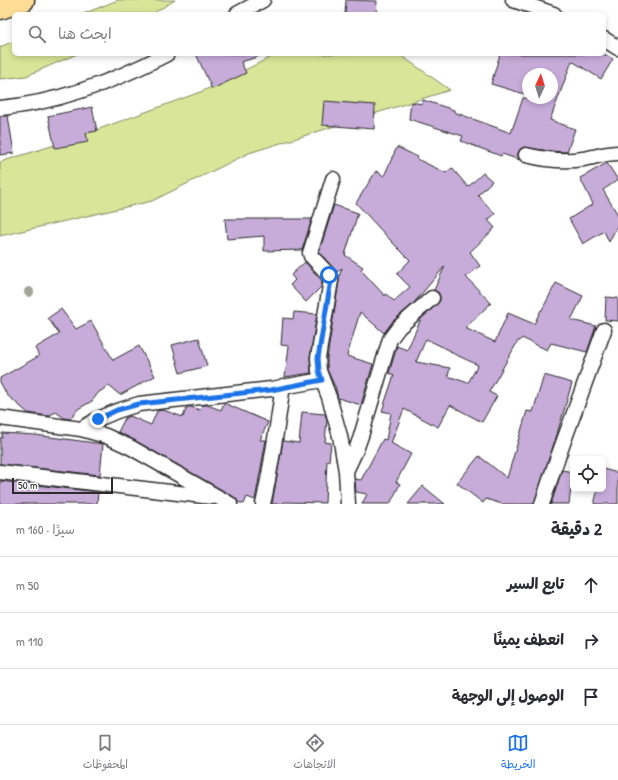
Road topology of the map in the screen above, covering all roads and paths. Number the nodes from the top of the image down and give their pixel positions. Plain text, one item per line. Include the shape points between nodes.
1 (23, 0) edge
2 (263, 0) edge
3 (513, 0) edge
4 (0, 8) edge
5 (241, 12) edge
6 (548, 12) edge
7 (606, 40) edge
8 (618, 48) edge
9 (163, 56) edge
10 (0, 108) edge
11 (618, 153) edge
12 (526, 156) dead end
13 (333, 179) dead end
14 (432, 298) dead end
15 (604, 330) dead end
16 (322, 380) junction
17 (283, 386) junction
18 (0, 418) edge
19 (81, 429) junction
20 (346, 471) junction
21 (0, 472) edge
22 (224, 501) edge
23 (263, 504) edge
24 (348, 504) edge
25 (542, 504) edge

1 - 4 main road
2 - 5 street
3 - 6 street
7 - 8 street
9 - 10 street via 77,92 33,104
11 - 12 street via 564,161
13 - 16 street via 310,253 331,280 318,358
14 - 20 street via 390,338 363,430
15 - 25 street
16 - 17 street
16 - 20 street via 335,413
17 - 19 street via 271,390 139,404 117,410
17 - 23 street
18 - 19 street
19 - 22 street via 106,436 130,447
20 - 24 street
21 - 22 street

